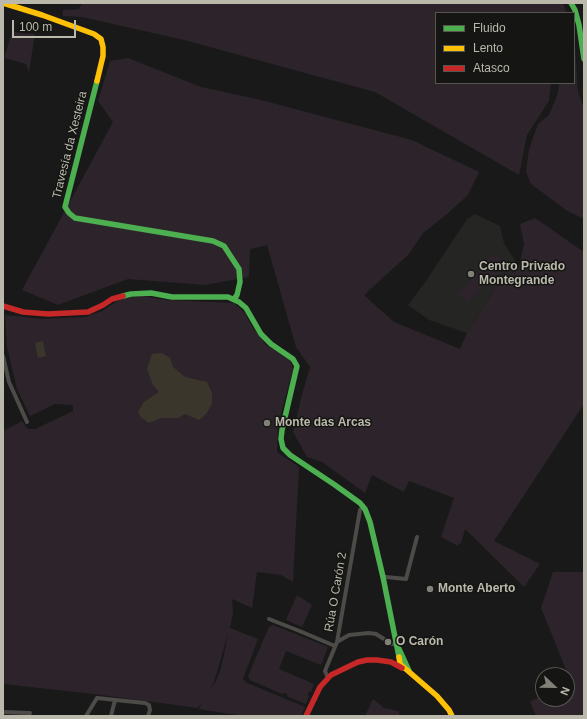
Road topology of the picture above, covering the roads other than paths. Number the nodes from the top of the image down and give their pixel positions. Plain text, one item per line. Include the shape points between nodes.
1 (3, 3) edge
2 (572, 3) edge
3 (584, 58) edge
4 (234, 299) junction
5 (3, 306) edge
6 (3, 356) edge
7 (27, 422) dead end
8 (363, 507) junction
9 (417, 537) dead end
10 (383, 577) junction
11 (269, 619) dead end
12 (336, 644) junction
13 (397, 644) junction
14 (402, 656) junction
15 (387, 662) junction
16 (399, 664) junction
17 (410, 673) junction
18 (328, 678) junction
19 (115, 700) junction
20 (3, 712) edge
21 (30, 713) dead end
22 (86, 716) edge
23 (111, 716) edge
24 (148, 716) edge
25 (306, 716) edge
26 (452, 716) edge

1 - 4 street, Travesía da Xesteira via 94,34 100,39 103,47 103,56 65,207 69,213 74,218 214,241 224,246 239,269 240,282
2 - 3 street via 579,25
4 - 5 street via 131,294 112,299 88,312 48,314 23,312
4 - 8 street via 246,308 270,344 285,352 297,366 282,430 283,448
6 - 7 street via 9,382
8 - 10 street via 370,522
8 - 12 street, Rúa O Carón 2 via 360,510
9 - 10 street via 406,579
10 - 13 street
11 - 12 street
12 - 13 street via 349,635 369,633
12 - 18 street, Rúa O Carón 2 via 324,671
13 - 14 street
13 - 15 street via 391,660
13 - 16 street
14 - 16 street
14 - 17 street
15 - 16 street
15 - 18 street via 358,662
16 - 17 street
17 - 26 street via 437,696
18 - 25 street via 320,687
19 - 22 street via 97,698
19 - 23 street
19 - 24 street via 145,703 149,705
20 - 21 street

